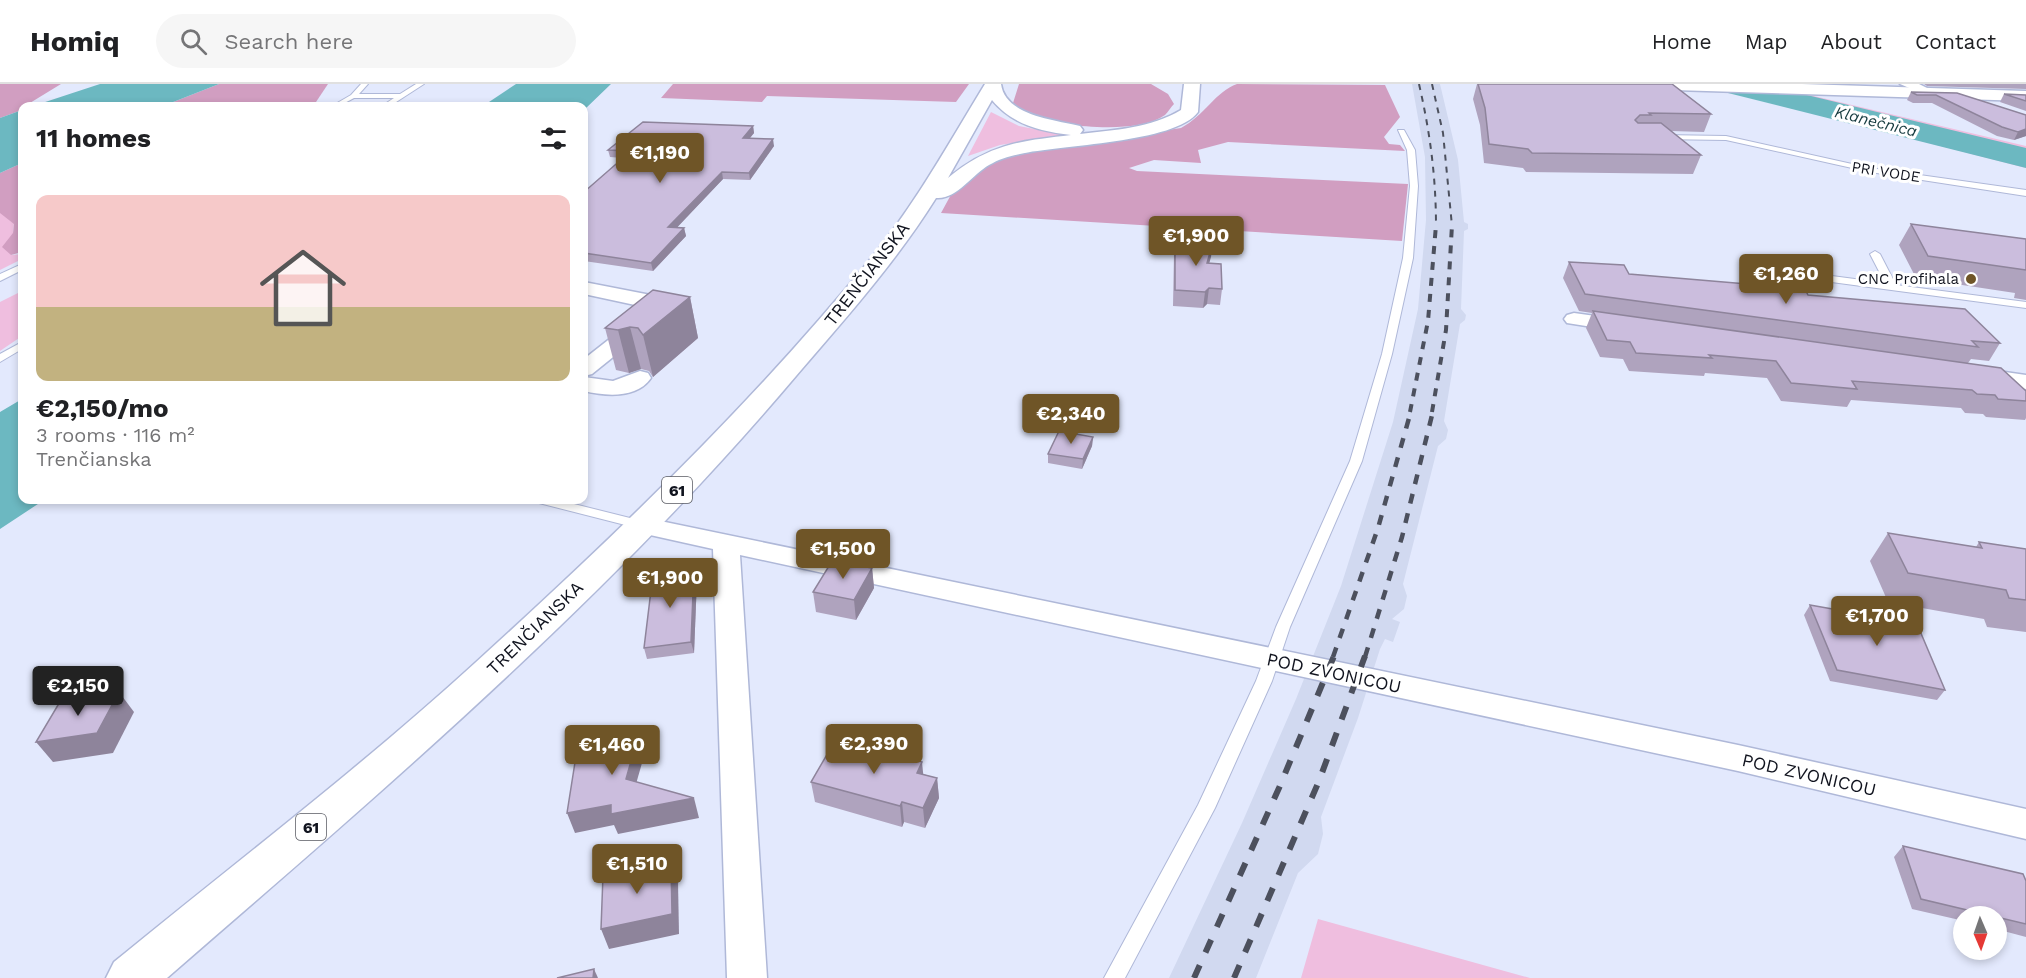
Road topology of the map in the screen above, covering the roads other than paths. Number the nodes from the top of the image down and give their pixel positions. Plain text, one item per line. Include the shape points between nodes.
1 (365, 84) edge
2 (421, 84) edge
3 (1641, 84) edge
4 (1907, 84) edge
5 (992, 85) edge
6 (1672, 85) edge
7 (1212, 86) edge
8 (1173, 87) dead end
9 (1192, 93) edge
10 (1930, 93) junction
11 (1953, 94) junction
12 (353, 96) junction
13 (401, 96) junction
14 (2026, 96) edge
15 (342, 102) edge
16 (392, 102) edge
17 (1997, 110) edge
18 (1717, 131) dead end
19 (1401, 132) dead end
20 (1117, 133) junction
21 (1646, 137) edge
22 (1726, 138) junction
23 (2026, 193) edge
24 (924, 201) junction
25 (1875, 254) dead end
26 (18, 269) edge
27 (1794, 274) dead end
28 (0, 278) edge
29 (1892, 287) junction
30 (588, 289) edge
31 (2026, 305) edge
32 (1574, 320) dead end
33 (1644, 329) edge
34 (18, 348) edge
35 (0, 359) edge
36 (588, 366) edge
37 (1956, 372) edge
38 (640, 378) dead end
39 (2026, 382) edge
40 (588, 385) edge
41 (560, 504) edge
42 (641, 525) junction
43 (726, 543) junction
44 (1271, 660) junction
45 (2026, 824) edge
46 (131, 978) edge
47 (747, 978) edge
48 (1114, 978) edge

1 - 12 lane
2 - 13 lane
3 - 6 main road
4 - 10 street
5 - 20 main road via 1001,104 1030,121 1072,130
5 - 24 main road, TRENČIANSKA / 61
6 - 10 main road
7 - 9 main road
8 - 9 main road
9 - 20 main road via 1189,111 1170,124
10 - 11 main road
11 - 14 main road
11 - 17 street
12 - 13 lane
12 - 15 lane
13 - 16 lane
18 - 22 lane
19 - 44 lane via 1411,150 1414,186 1408,258 1387,354 1356,461
20 - 24 main road via 1028,145 989,156
21 - 22 lane
22 - 23 lane, PRI VODE via 1870,170
24 - 42 main road, TRENČIANSKA / 61 via 855,295 725,442
25 - 29 lane
26 - 28 lane
27 - 29 lane
29 - 31 lane
30 - 36 street via 654,301 660,307
32 - 33 street
34 - 35 lane
37 - 39 street
38 - 40 street via 625,387 608,390
41 - 42 lane
42 - 43 street, POD ZVONICOU
42 - 46 main road, TRENČIANSKA / 61 via 488,674
43 - 44 street, POD ZVONICOU
43 - 47 street
44 - 45 street, POD ZVONICOU via 1738,758
44 - 48 lane via 1206,808

